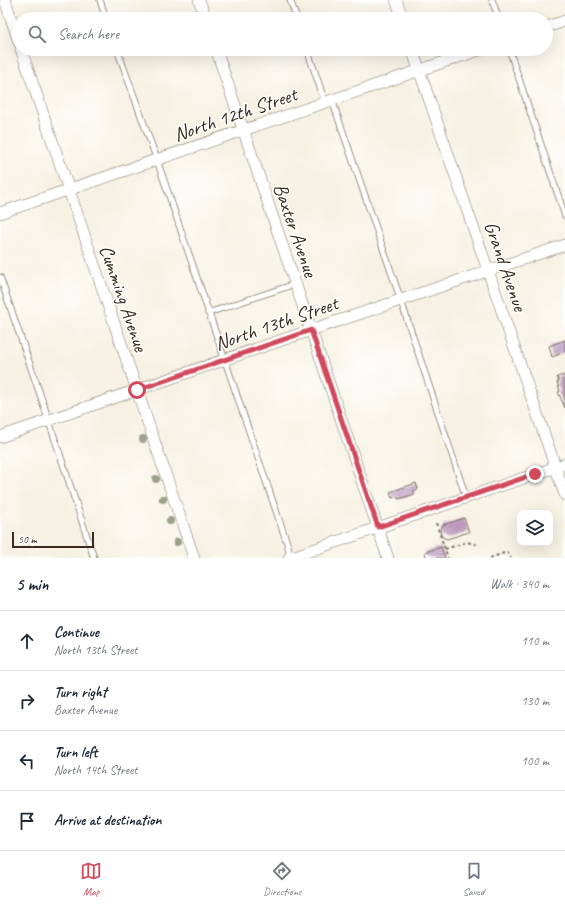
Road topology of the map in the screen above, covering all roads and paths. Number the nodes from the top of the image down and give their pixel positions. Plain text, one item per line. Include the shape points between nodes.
1 (5, 0) edge
2 (100, 0) edge
3 (199, 0) edge
4 (290, 0) edge
5 (396, 0) edge
6 (492, 0) edge
7 (104, 12) edge
8 (203, 12) edge
9 (294, 12) edge
10 (400, 12) edge
11 (496, 12) edge
12 (12, 21) edge
13 (565, 21) edge
14 (553, 25) edge
15 (23, 56) edge
16 (120, 56) edge
17 (218, 56) edge
18 (310, 56) edge
19 (415, 56) edge
20 (461, 56) edge
21 (511, 56) edge
22 (420, 70) junction
23 (329, 101) junction
24 (243, 130) junction
25 (157, 160) junction
26 (69, 190) junction
27 (0, 213) edge
28 (565, 216) edge
29 (565, 245) edge
30 (489, 271) junction
31 (0, 277) edge
32 (295, 284) junction
33 (401, 300) junction
34 (208, 313) junction
35 (311, 330) junction
36 (225, 360) junction
37 (137, 390) junction
38 (49, 420) junction
39 (0, 436) edge
40 (560, 466) edge
41 (565, 495) edge
42 (466, 497) junction
43 (436, 523) dead end
44 (378, 527) junction
45 (480, 545) dead end
46 (445, 549) junction
47 (94, 558) edge
48 (194, 558) edge
49 (290, 558) edge
50 (388, 558) edge
51 (448, 558) edge
52 (490, 558) edge
53 (511, 558) edge

1 - 12 street
2 - 7 lane
3 - 8 street
4 - 9 lane
5 - 10 street
6 - 11 lane
13 - 14 street
15 - 26 street, Cumming Avenue
16 - 25 lane
17 - 24 street, Baxter Avenue
18 - 23 lane
19 - 22 street, Grand Avenue
20 - 22 street, North 12th Street
21 - 28 lane
22 - 23 street, North 12th Street
22 - 30 street, Grand Avenue
23 - 24 street, North 12th Street
23 - 33 lane
24 - 25 street, North 12th Street
24 - 32 street, Baxter Avenue
25 - 26 street, North 12th Street
25 - 34 lane
26 - 27 street, North 12th Street
26 - 37 street, Cumming Avenue
29 - 30 street, North 13th Street
30 - 33 street, North 13th Street
30 - 40 street, Grand Avenue
31 - 38 lane
32 - 34 lane
32 - 35 street, Baxter Avenue
33 - 35 street, North 13th Street
33 - 42 lane
34 - 36 lane
35 - 36 street, North 13th Street
35 - 44 street, Baxter Avenue
36 - 37 street, North 13th Street
36 - 49 lane
37 - 38 street, North 13th Street
37 - 48 street, Cumming Avenue
38 - 39 street, North 13th Street
38 - 47 lane
40 - 41 street, Grand Avenue
40 - 42 street
42 - 44 street
43 - 46 path
44 - 49 street
44 - 50 street, Baxter Avenue
45 - 46 path via 467,542
46 - 51 path
52 - 53 path via 507,552

